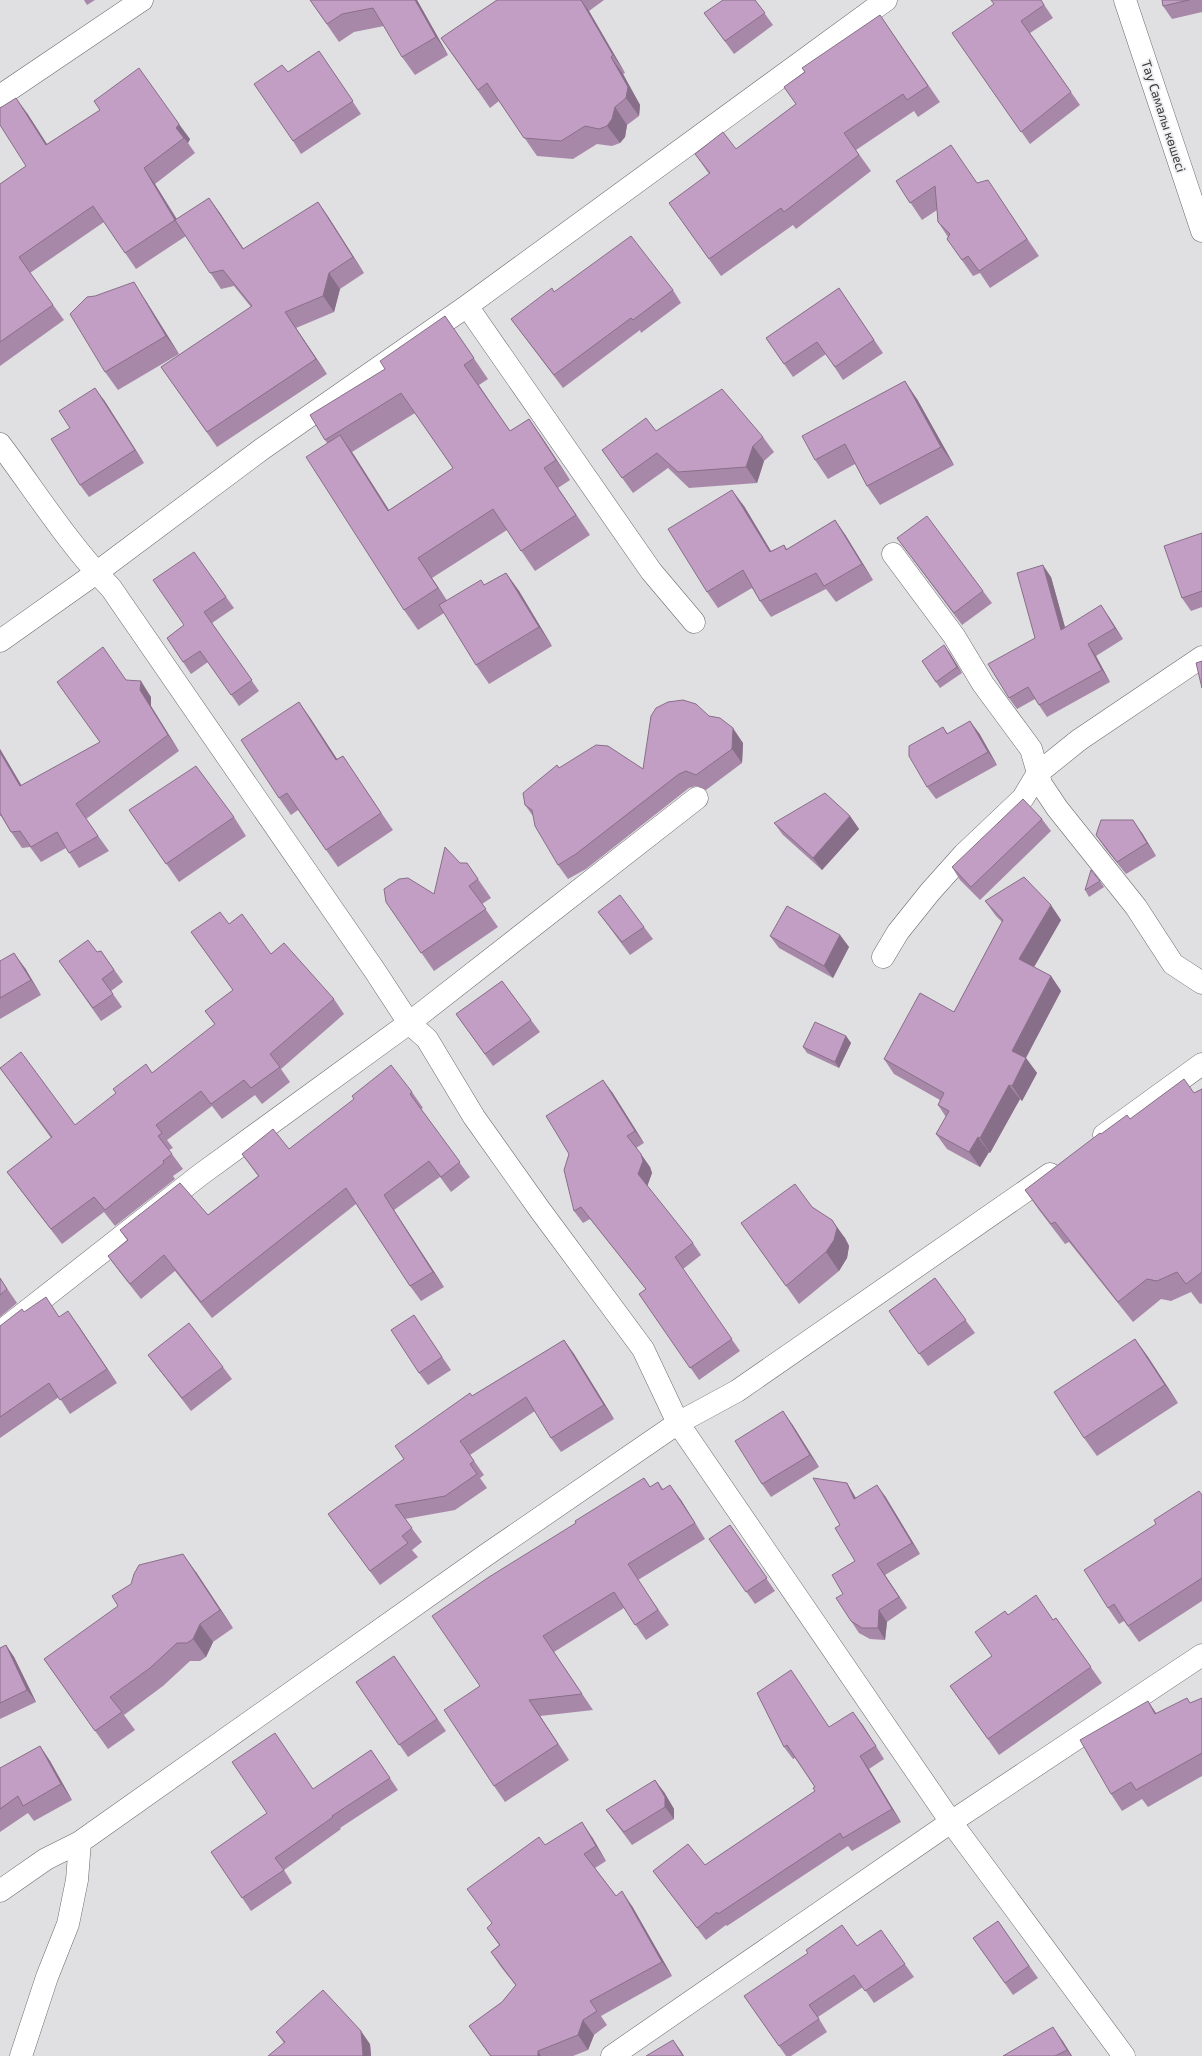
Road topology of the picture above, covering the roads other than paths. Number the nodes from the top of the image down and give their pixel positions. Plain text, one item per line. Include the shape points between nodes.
1 (142, 0) edge
2 (886, 0) edge
3 (1125, 0) edge
4 (0, 96) edge
5 (1202, 231) edge
6 (468, 306) junction
7 (0, 444) edge
8 (893, 554) dead end
9 (96, 573) junction
10 (694, 622) dead end
11 (0, 641) edge
12 (1202, 657) edge
13 (1038, 773) junction
14 (698, 798) dead end
15 (883, 957) dead end
16 (1202, 983) edge
17 (409, 1024) junction
18 (1202, 1064) edge
19 (1089, 1146) edge
20 (1064, 1164) edge
21 (0, 1332) edge
22 (678, 1423) junction
23 (1202, 1655) edge
24 (951, 1822) junction
25 (80, 1842) junction
26 (0, 1891) edge
27 (21, 2056) edge
28 (612, 2056) edge
29 (1124, 2056) edge

1 - 4 street
2 - 6 street
3 - 5 street, Тау Самалы көшесі
6 - 9 street via 262,449
6 - 10 street via 651,571
7 - 9 street
8 - 13 street via 954,636 983,684 1031,749
9 - 11 street
9 - 17 street via 115,595
12 - 13 street via 1079,740
13 - 15 street via 1023,798 964,854 930,892 898,932
13 - 16 street via 1041,784 1136,907 1173,964
14 - 17 street
17 - 21 street via 200,1175
17 - 22 street via 427,1039 474,1117 643,1349
18 - 19 street
20 - 22 street via 737,1391
22 - 24 street
22 - 25 street
23 - 24 street
24 - 28 street
24 - 29 street
25 - 26 street via 46,1859
25 - 27 street via 77,1880 68,1924 47,1977

